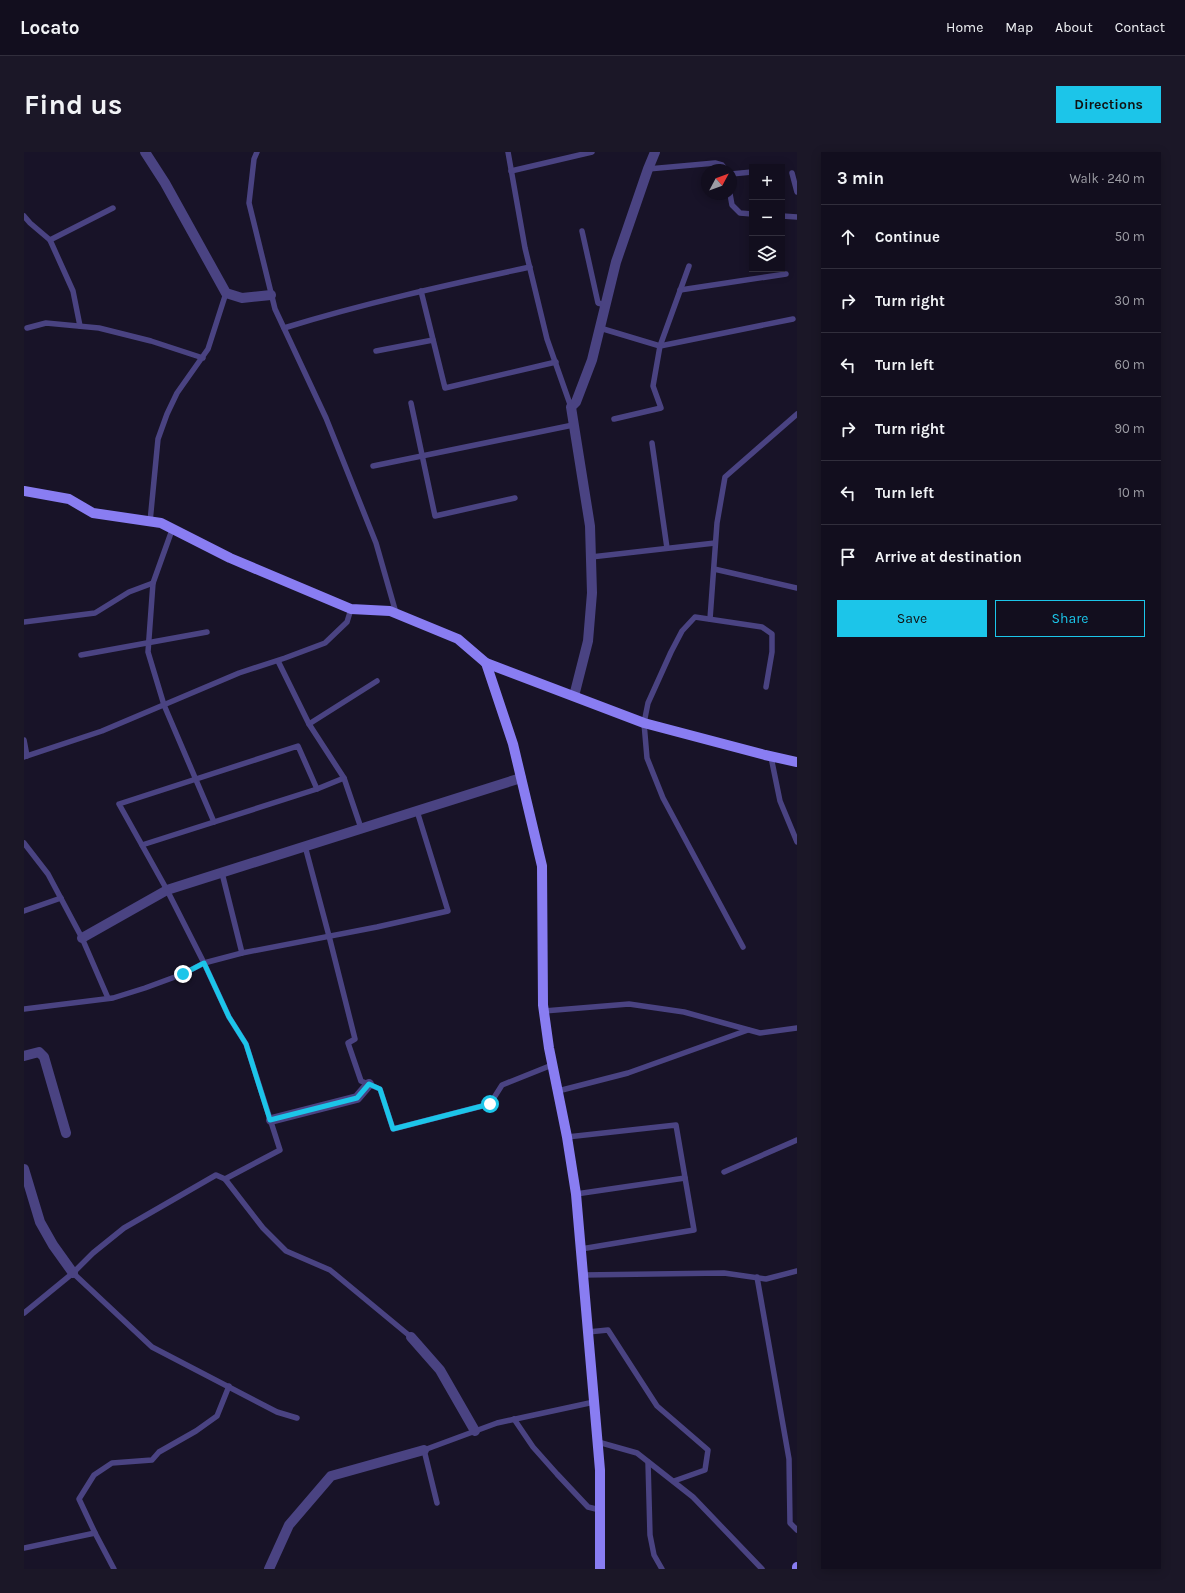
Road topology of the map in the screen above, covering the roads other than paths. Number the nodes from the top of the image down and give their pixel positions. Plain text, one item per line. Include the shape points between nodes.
1 (145, 152) edge
2 (257, 152) edge
3 (508, 152) edge
4 (592, 152) edge
5 (655, 152) edge
6 (701, 164) edge
7 (704, 164) edge
8 (718, 164) edge
9 (648, 169) junction
10 (511, 171) junction
11 (749, 172) edge
12 (792, 172) dead end
13 (737, 173) edge
14 (797, 192) edge
15 (731, 200) edge
16 (113, 208) dead end
17 (749, 214) edge
18 (24, 216) edge
19 (785, 216) edge
20 (797, 217) edge
21 (582, 231) dead end
22 (50, 240) junction
23 (689, 266) dead end
24 (530, 267) junction
25 (786, 274) dead end
26 (680, 290) junction
27 (421, 291) junction
28 (226, 293) junction
29 (271, 295) junction
30 (605, 306) junction
31 (793, 319) dead end
32 (80, 326) junction
33 (27, 328) dead end
34 (284, 328) junction
35 (600, 328) junction
36 (433, 340) junction
37 (660, 346) junction
38 (376, 351) dead end
39 (203, 358) junction
40 (556, 362) junction
41 (411, 403) dead end
42 (571, 407) junction
43 (797, 414) edge
44 (614, 419) dead end
45 (573, 425) junction
46 (652, 443) dead end
47 (422, 456) junction
48 (374, 466) dead end
49 (24, 491) edge
50 (515, 498) dead end
51 (150, 522) junction
52 (172, 530) junction
53 (715, 543) junction
54 (667, 548) junction
55 (591, 557) junction
56 (714, 569) junction
57 (153, 583) junction
58 (797, 588) edge
59 (351, 609) junction
60 (396, 613) junction
61 (710, 619) junction
62 (24, 622) edge
63 (207, 632) dead end
64 (148, 643) junction
65 (81, 655) dead end
66 (278, 661) junction
67 (486, 663) junction
68 (378, 680) dead end
69 (766, 687) dead end
70 (574, 696) junction
71 (164, 705) junction
72 (644, 722) junction
73 (309, 724) junction
74 (24, 740) edge
75 (25, 757) edge
76 (771, 757) junction
77 (797, 762) edge
78 (344, 778) junction
79 (521, 778) junction
80 (196, 779) junction
81 (317, 789) junction
82 (417, 811) junction
83 (214, 822) junction
84 (361, 828) junction
85 (797, 842) edge
86 (24, 843) edge
87 (142, 845) junction
88 (305, 846) junction
89 (222, 873) junction
90 (167, 890) junction
91 (61, 898) junction
92 (24, 911) edge
93 (329, 936) junction
94 (82, 938) junction
95 (743, 947) dead end
96 (242, 953) junction
97 (204, 963) junction
98 (108, 998) junction
99 (24, 1009) edge
100 (544, 1011) junction
101 (797, 1028) edge
102 (748, 1030) junction
103 (24, 1056) edge
104 (552, 1065) junction
105 (369, 1084) junction
106 (558, 1091) junction
107 (270, 1120) junction
108 (66, 1133) dead end
109 (567, 1137) junction
110 (797, 1140) edge
111 (24, 1169) edge
112 (724, 1172) dead end
113 (685, 1178) junction
114 (225, 1179) junction
115 (576, 1194) junction
116 (581, 1249) junction
117 (797, 1271) edge
118 (73, 1273) junction
119 (583, 1275) junction
120 (757, 1277) junction
121 (24, 1313) edge
122 (588, 1332) junction
123 (411, 1337) joint
124 (229, 1386) junction
125 (594, 1402) junction
126 (297, 1418) dead end
127 (514, 1419) junction
128 (474, 1431) junction
129 (598, 1442) junction
130 (424, 1450) junction
131 (648, 1462) junction
132 (674, 1482) junction
133 (437, 1502) dead end
134 (600, 1510) junction
135 (797, 1530) edge
136 (95, 1533) junction
137 (24, 1548) edge
138 (114, 1569) edge
139 (269, 1569) edge
140 (600, 1569) edge
141 (662, 1569) edge
142 (762, 1569) edge

1 - 28 street
2 - 29 lane via 248,203
3 - 10 lane
4 - 10 lane
5 - 9 street
6 - 9 lane
7 - 8 lane
9 - 30 street via 616,262
10 - 24 lane
11 - 13 lane
12 - 14 lane
15 - 17 lane via 732,205 740,213
16 - 22 lane
18 - 22 lane
19 - 20 lane
21 - 30 lane via 598,303
22 - 32 lane via 73,291
23 - 26 lane
24 - 27 lane
24 - 40 lane via 547,339
25 - 26 lane
26 - 37 lane
27 - 34 lane
27 - 36 lane
28 - 29 street via 242,298
28 - 39 lane
29 - 34 lane
30 - 35 street
31 - 37 lane
32 - 33 lane via 46,323
32 - 39 lane via 136,337
34 - 60 lane via 326,418 376,543
35 - 37 lane
35 - 42 street via 592,360 576,402
36 - 38 lane
36 - 40 lane via 446,388
37 - 44 lane via 653,386 661,408
39 - 51 lane via 177,393 158,440
40 - 42 lane
41 - 47 lane
42 - 45 street
43 - 53 lane via 725,478
45 - 47 lane
45 - 55 street via 590,526
46 - 54 lane
47 - 48 lane
47 - 50 lane via 435,516
49 - 51 street via 69,498 93,513
51 - 52 street via 161,523
52 - 57 lane
52 - 59 street via 230,558
53 - 54 lane
53 - 56 lane
54 - 55 lane
55 - 70 street via 592,592 588,641
56 - 58 lane
56 - 61 lane
57 - 62 lane via 130,592 96,613
57 - 64 lane
59 - 60 street
59 - 66 lane via 347,622 325,643
60 - 67 street via 458,639
61 - 69 lane via 762,627 772,634 772,652
61 - 72 lane via 695,617 682,632 648,703
63 - 64 lane
64 - 65 lane
64 - 71 lane via 148,652
66 - 71 lane via 239,673
66 - 73 lane
67 - 70 street
67 - 79 street via 513,744
68 - 73 lane
70 - 72 street
71 - 75 lane via 102,731
71 - 80 lane
72 - 76 street
72 - 95 lane via 647,758 663,798
73 - 78 lane
74 - 75 lane
76 - 77 street
76 - 85 lane via 780,802
78 - 81 lane
78 - 84 lane
79 - 82 street
79 - 100 street via 542,866
80 - 81 lane via 298,746
80 - 83 lane
80 - 87 lane via 119,804
81 - 83 lane
82 - 84 street
82 - 93 lane via 448,911
83 - 87 lane
84 - 88 street
86 - 91 lane via 48,874
87 - 90 lane
88 - 89 street
88 - 93 lane
89 - 90 street
89 - 96 lane
90 - 94 street
90 - 97 lane
91 - 92 lane
91 - 94 lane
93 - 96 lane
93 - 105 lane via 355,1039 348,1043 362,1080
94 - 98 lane
96 - 97 lane
97 - 98 lane via 145,988
97 - 107 lane via 229,1017 246,1044
98 - 99 lane
100 - 102 lane via 629,1004 684,1012
100 - 104 street
101 - 102 lane via 760,1034
102 - 106 lane via 628,1073
103 - 108 street via 39,1052 44,1057
104 - 105 lane via 502,1085 490,1104 393,1129 380,1089
104 - 106 street
105 - 107 street via 357,1098
106 - 109 street
107 - 114 lane via 280,1150
109 - 113 lane via 676,1125
109 - 115 street
110 - 112 lane
111 - 118 street via 40,1222
113 - 115 lane
113 - 116 lane via 694,1230
114 - 118 lane via 216,1175 124,1228
114 - 123 lane via 263,1228 286,1250 330,1270
115 - 116 street
116 - 119 street
117 - 120 lane via 766,1279
118 - 121 lane
118 - 124 lane via 152,1347
119 - 120 lane via 724,1273
119 - 122 street
120 - 135 lane via 790,1459 790,1523
122 - 125 street
122 - 132 lane via 608,1330 657,1406 708,1450 705,1470
123 - 128 street via 440,1370
124 - 126 lane via 277,1412
124 - 136 lane via 217,1416 196,1431 158,1452 152,1460 112,1463 94,1475 79,1499
125 - 127 lane
125 - 129 street
127 - 128 lane via 497,1422
127 - 134 lane via 533,1447 572,1491 588,1507
128 - 130 lane
129 - 131 lane via 637,1453
129 - 134 street
130 - 133 lane
130 - 139 street via 331,1476 289,1525
131 - 132 lane
131 - 141 lane via 650,1535 654,1556
132 - 142 lane via 694,1497
134 - 140 street
136 - 137 lane
136 - 138 lane

